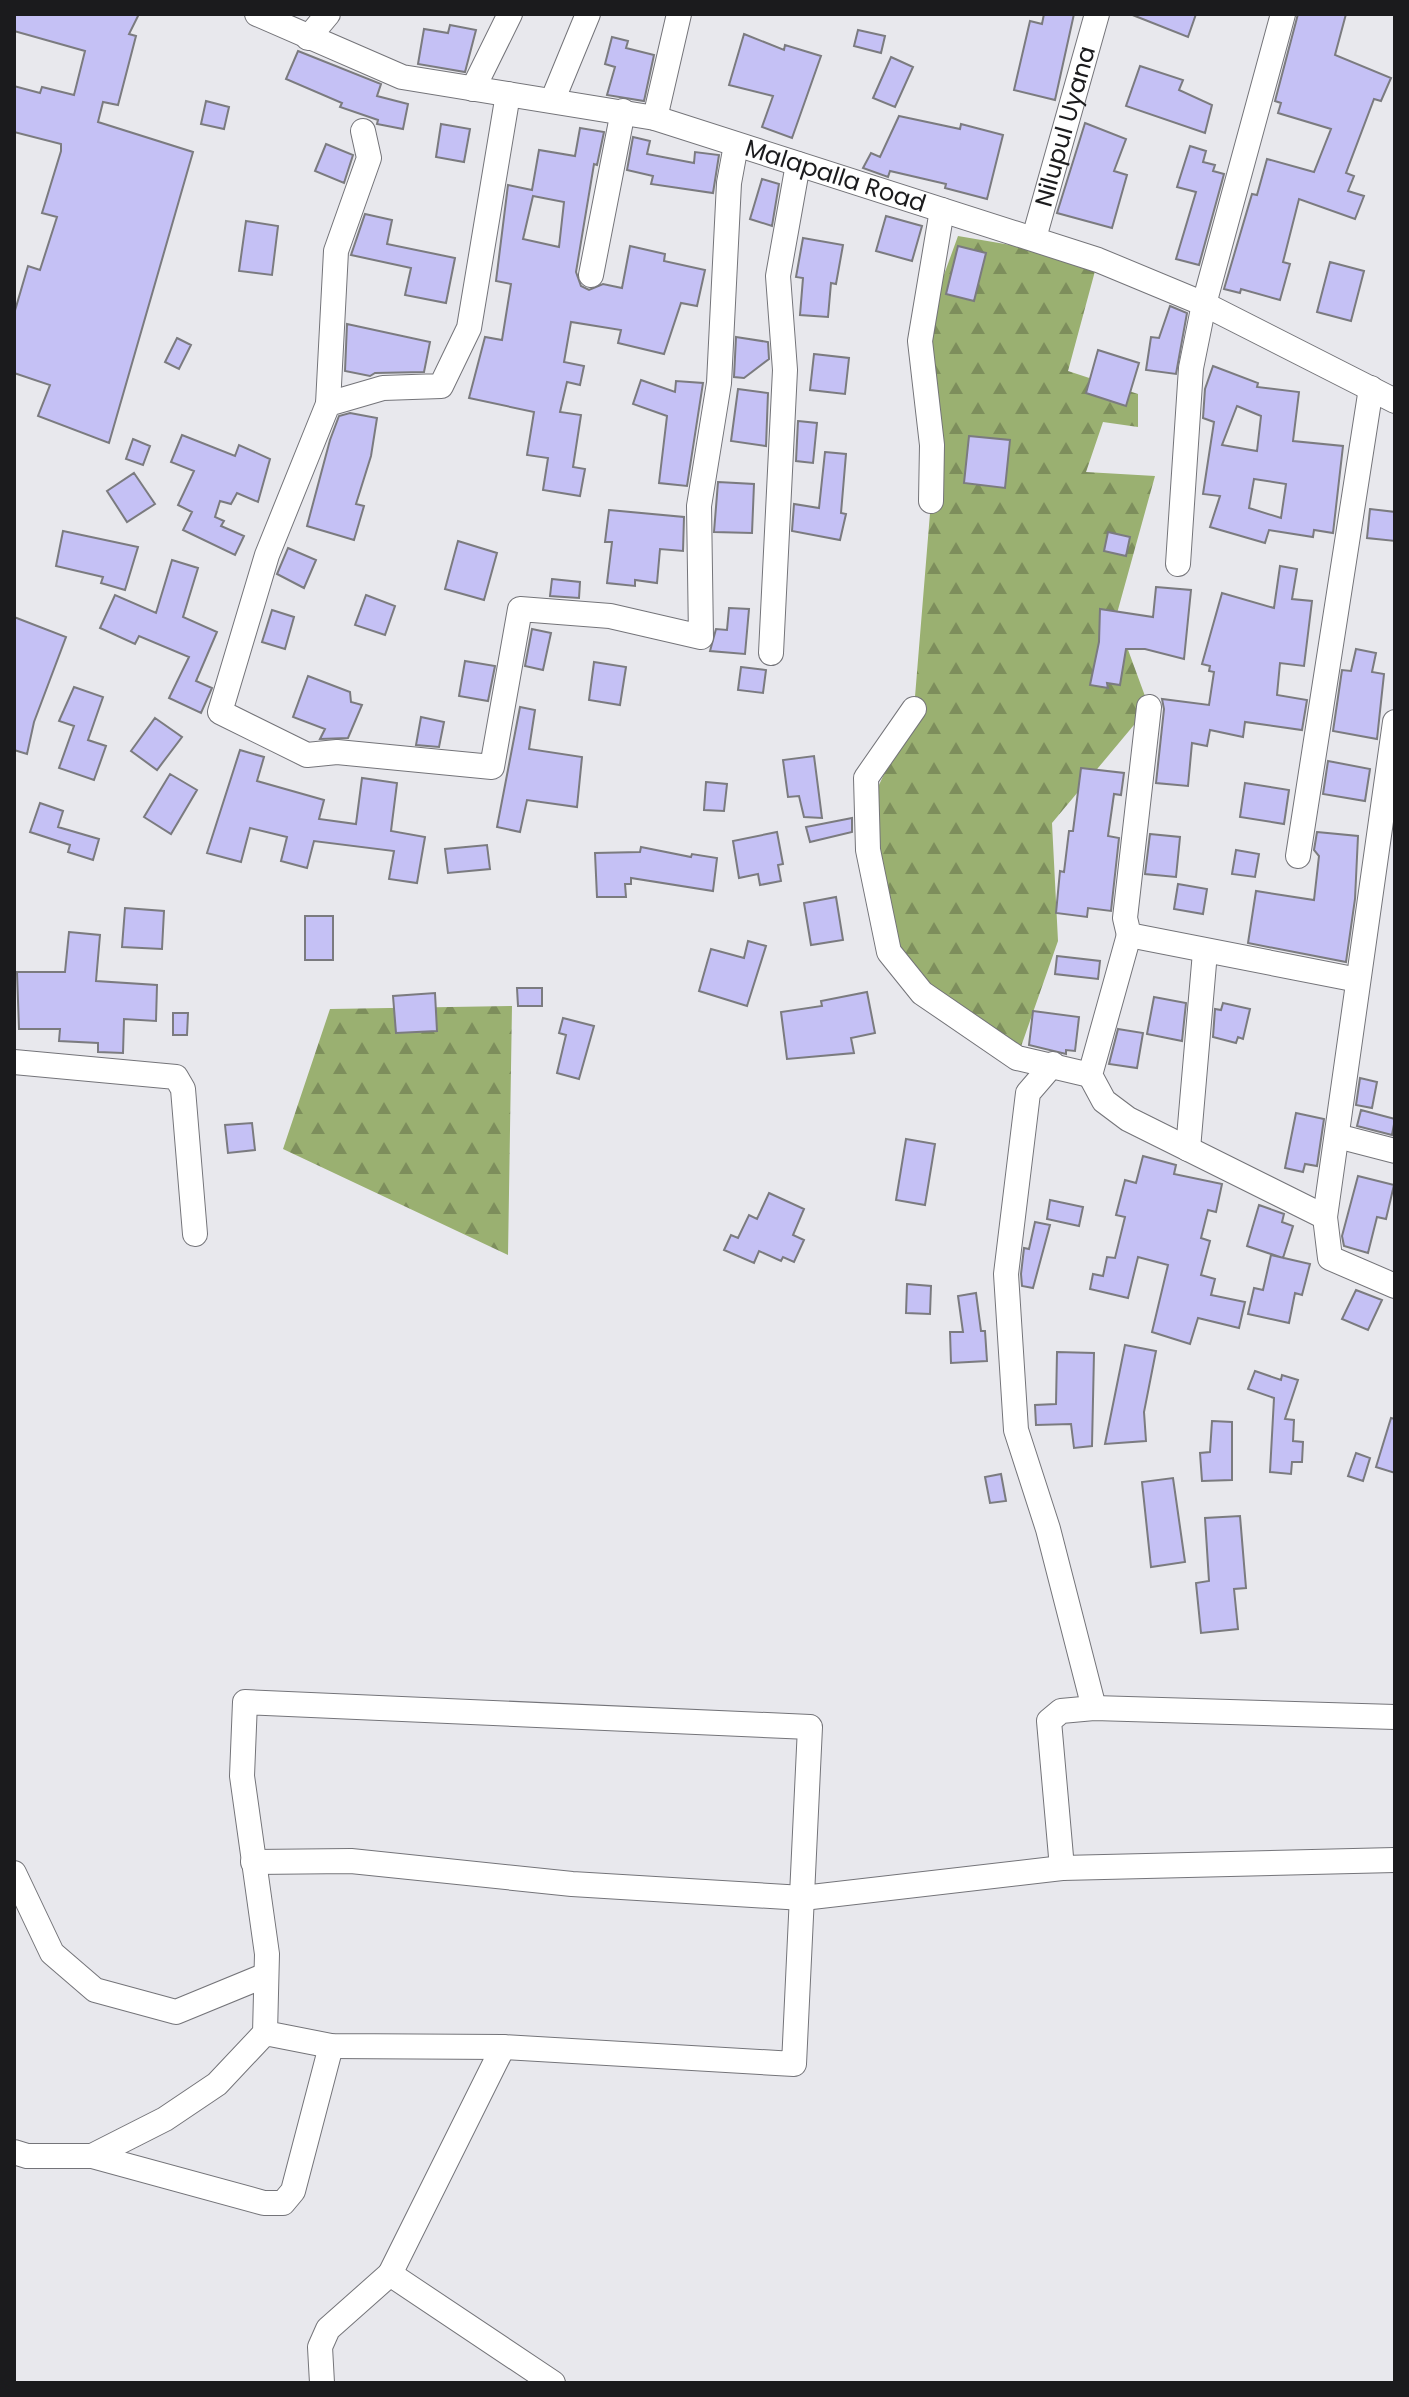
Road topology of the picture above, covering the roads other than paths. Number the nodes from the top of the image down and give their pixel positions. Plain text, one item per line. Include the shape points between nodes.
1 (257, 14) edge
2 (328, 14) edge
3 (510, 14) edge
4 (588, 14) edge
5 (679, 14) edge
6 (1097, 14) edge
7 (1283, 14) edge
8 (308, 38) junction
9 (473, 89) junction
10 (508, 94) junction
11 (553, 99) junction
12 (623, 111) junction
13 (655, 118) junction
14 (363, 131) dead end
15 (736, 145) junction
16 (798, 164) junction
17 (942, 210) junction
18 (1034, 238) junction
19 (591, 275) dead end
20 (1204, 304) junction
21 (1371, 388) junction
22 (1395, 401) edge
23 (328, 404) junction
24 (931, 501) dead end
25 (1178, 564) dead end
26 (771, 653) dead end
27 (1149, 707) dead end
28 (914, 709) dead end
29 (1395, 722) edge
30 (1391, 773) edge
31 (1298, 856) dead end
32 (1129, 935) junction
33 (1205, 952) junction
34 (1358, 980) junction
35 (14, 1062) edge
36 (1053, 1064) junction
37 (1090, 1075) junction
38 (1337, 1136) junction
39 (1188, 1149) junction
40 (1395, 1151) edge
41 (1325, 1217) junction
42 (195, 1234) dead end
43 (1395, 1286) edge
44 (1094, 1708) junction
45 (1395, 1717) edge
46 (1395, 1860) edge
47 (253, 1862) junction
48 (1062, 1868) junction
49 (14, 1873) edge
50 (803, 1898) junction
51 (266, 1975) junction
52 (265, 2033) junction
53 (331, 2046) junction
54 (503, 2047) junction
55 (14, 2152) edge
56 (92, 2156) junction
57 (390, 2274) junction
58 (322, 2383) edge
59 (553, 2383) edge

1 - 8 street, Malapalla Road
2 - 8 street
3 - 9 street
4 - 11 street
5 - 13 street
6 - 18 street, Nilupul Uyana
7 - 20 street
8 - 9 street, Malapalla Road via 402,77
9 - 10 street, Malapalla Road
10 - 11 street, Malapalla Road
10 - 23 street via 469,328 441,386 383,388
11 - 12 street, Malapalla Road
12 - 13 street, Malapalla Road
12 - 19 street
13 - 15 street, Malapalla Road
14 - 23 street via 369,158 336,251
15 - 16 street, Malapalla Road
15 - 23 street via 729,183 719,383 699,506 701,637 610,616 520,609 492,767 337,752 307,755 220,712 267,555
16 - 17 street, Malapalla Road
16 - 26 street via 778,276 785,370
17 - 18 street, Malapalla Road
17 - 24 street via 920,341 932,445
18 - 20 street, Malapalla Road
20 - 21 street, Malapalla Road
20 - 25 street via 1191,368
21 - 22 street, Malapalla Road
21 - 31 street
27 - 32 street via 1125,918
28 - 36 street via 866,778 868,850 889,952 922,993 1005,1050 1017,1058
29 - 30 street
30 - 34 street
32 - 33 street
32 - 37 street
33 - 34 street
33 - 39 street
34 - 38 street
35 - 42 street via 176,1077 183,1089
36 - 37 street
36 - 44 street via 1028,1093 1006,1274 1016,1430 1048,1529
37 - 39 street via 1104,1101
38 - 40 street
38 - 41 street
39 - 41 street
41 - 43 street via 1330,1258
44 - 45 street
44 - 48 street via 1061,1711 1049,1721
46 - 48 street
47 - 50 street via 351,1861 572,1884
47 - 50 street via 242,1776 245,1702 810,1727
47 - 51 street
48 - 50 street
49 - 51 street via 52,1953 95,1990 176,2012
50 - 54 street via 794,2064
51 - 52 street
52 - 53 street
52 - 56 street via 217,2084 165,2119
53 - 54 street
53 - 56 street via 293,2191 283,2203 264,2203
54 - 57 street
55 - 56 street
57 - 58 street via 328,2329 320,2347
57 - 59 street

